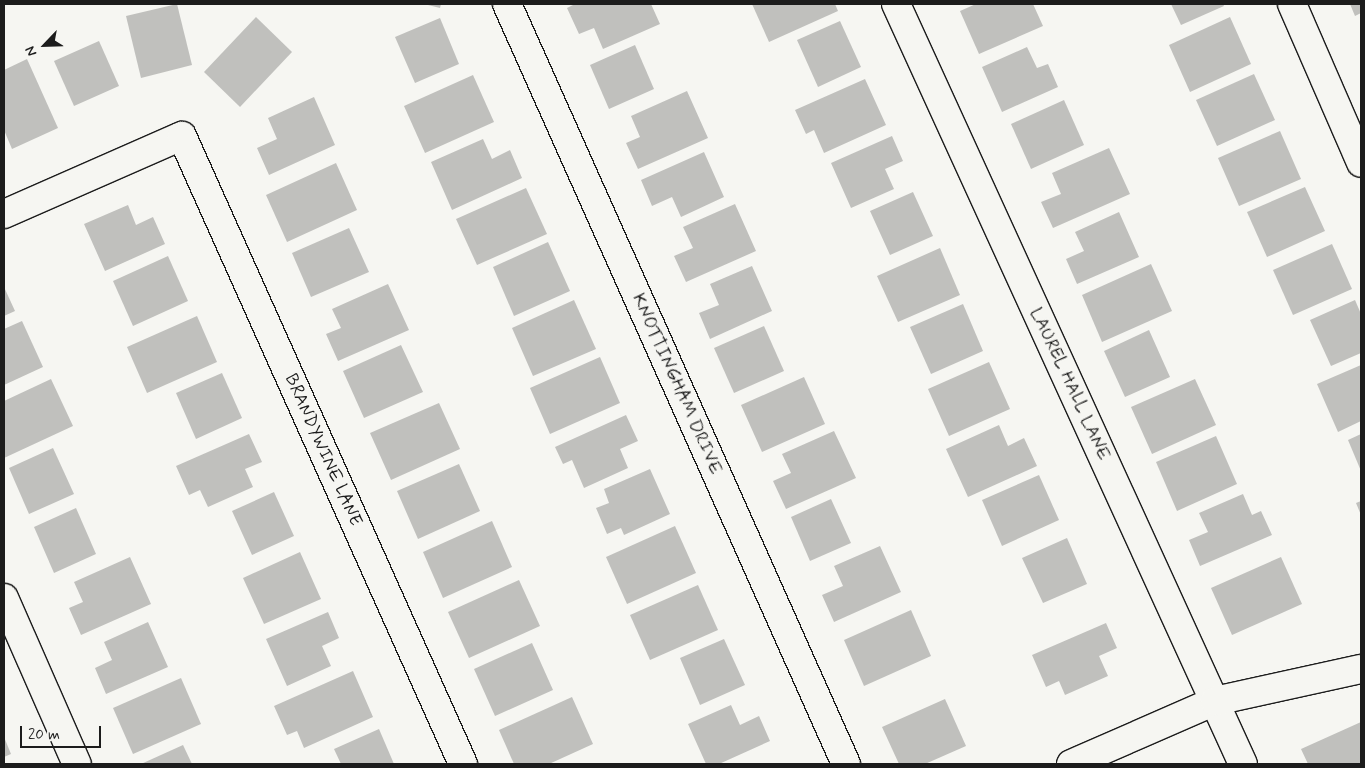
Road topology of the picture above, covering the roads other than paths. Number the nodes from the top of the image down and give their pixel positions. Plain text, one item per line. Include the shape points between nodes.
1 (507, 4) edge
2 (896, 4) edge
3 (1292, 4) edge
4 (1361, 164) edge
5 (4, 214) edge
6 (4, 598) edge
7 (1361, 669) edge
8 (1216, 701) junction
9 (77, 764) edge
10 (464, 764) edge
11 (846, 764) edge
12 (1070, 764) edge
13 (1243, 764) edge

1 - 11 street, KNOTTINGHAM DRIVE
2 - 8 street, LAUREL HALL LANE
3 - 4 street
5 - 10 street, BRANDYWINE LANE via 182,136
6 - 9 street
7 - 8 street
8 - 12 street
8 - 13 street, LAUREL HALL LANE

